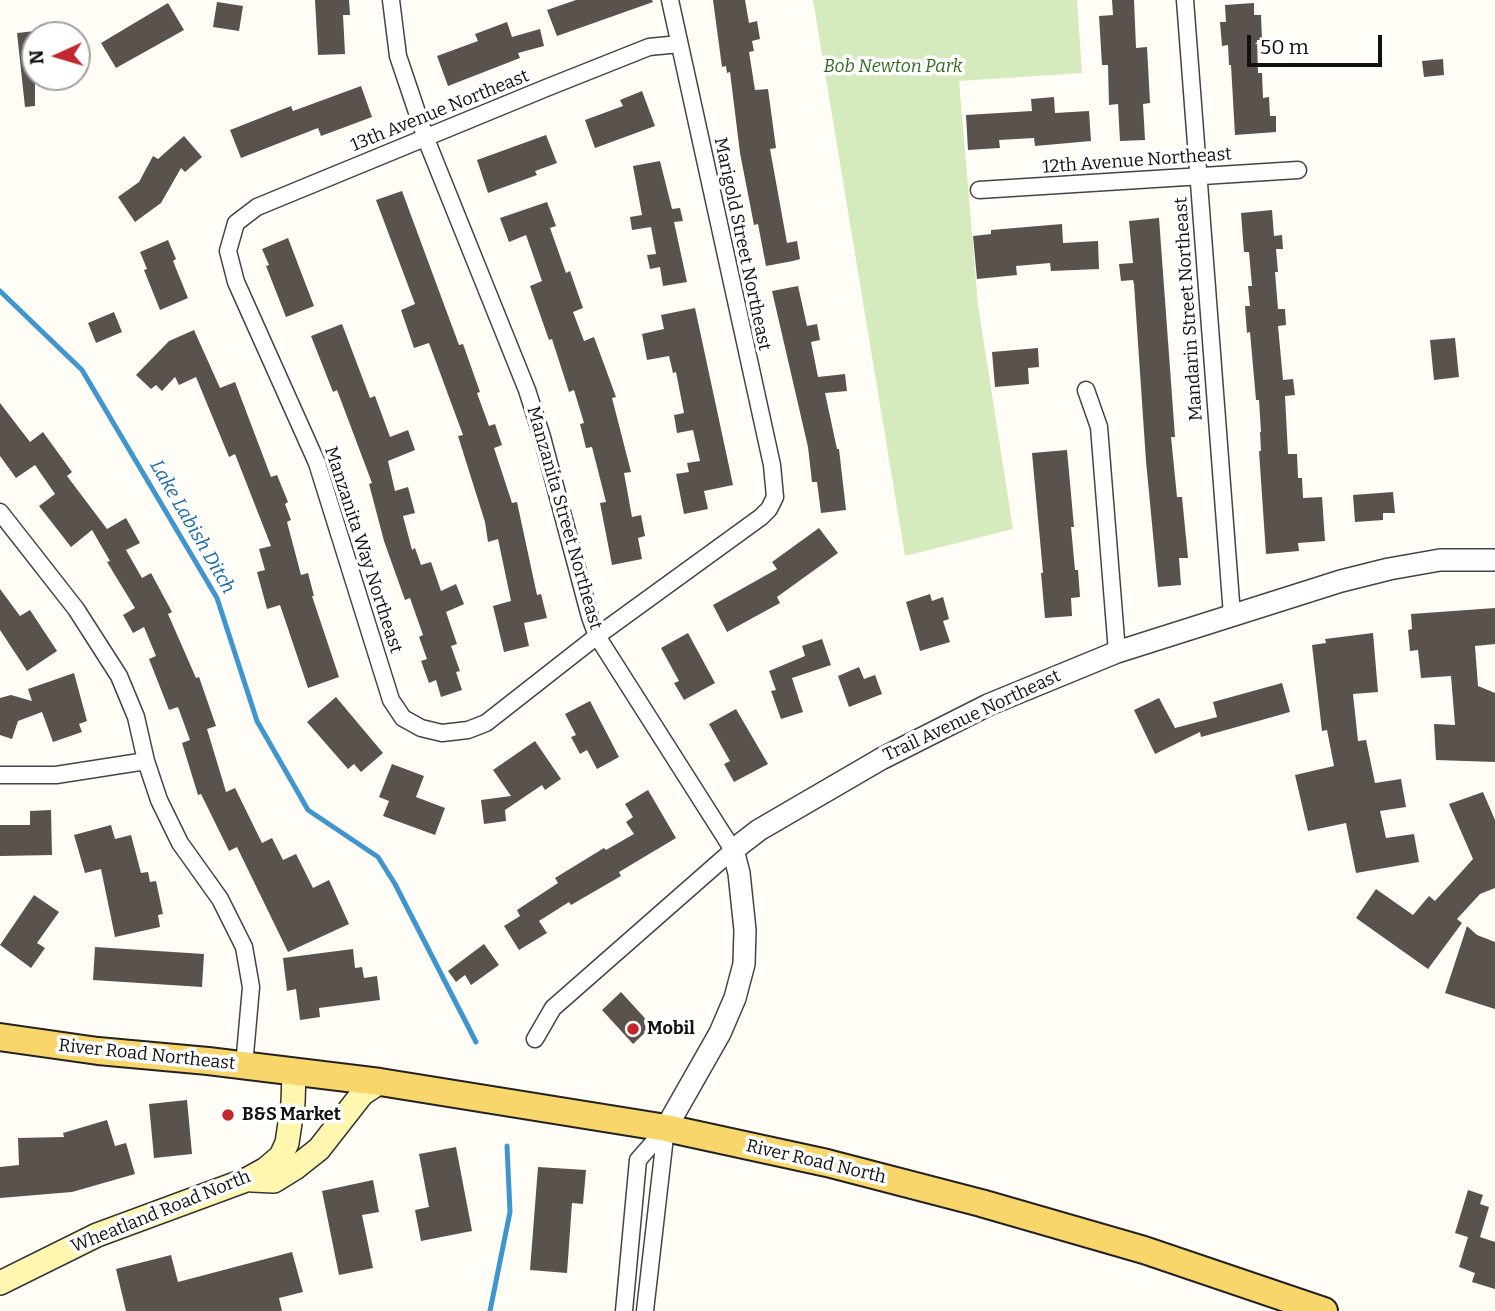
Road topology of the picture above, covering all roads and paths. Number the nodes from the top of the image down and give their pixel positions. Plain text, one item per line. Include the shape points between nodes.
1 (391, 0) edge
2 (670, 0) edge
3 (1185, 0) edge
4 (679, 44) junction
5 (425, 139) junction
6 (1298, 170) dead end
7 (1199, 176) junction
8 (979, 190) dead end
9 (230, 237) joint
10 (1086, 390) dead end
11 (0, 512) edge
12 (1495, 560) edge
13 (1232, 615) junction
14 (597, 636) junction
15 (1116, 652) junction
16 (146, 761) junction
17 (0, 775) edge
18 (733, 850) junction
19 (0, 1037) edge
20 (535, 1039) dead end
21 (244, 1066) junction
22 (294, 1072) junction
23 (380, 1082) junction
24 (666, 1128) junction
25 (246, 1180) junction
26 (0, 1283) edge
27 (624, 1311) edge
28 (645, 1311) edge
29 (1324, 1311) edge

1 - 5 street, Manzanita Street Northeast via 398,55
2 - 4 street, Marigold Street Northeast
3 - 7 street, Mandarin Street Northeast
4 - 5 street, 13th Avenue Northeast via 649,47
4 - 14 street, Marigold Street Northeast via 772,465 775,497 761,517
5 - 9 street, 13th Avenue Northeast via 257,207 236,223
5 - 14 street, Manzanita Street Northeast via 527,390
6 - 7 street, 12th Avenue Northeast
7 - 8 street, 12th Avenue Northeast
7 - 13 street, Mandarin Street Northeast
9 - 14 street, Manzanita Way Northeast via 231,267 317,463 391,700 403,718 442,733 486,723
10 - 15 street via 1099,426
11 - 16 street via 76,609 120,676 136,716
12 - 13 street, Trail Avenue Northeast via 1414,563
13 - 15 street, Trail Avenue Northeast
14 - 18 street, Manzanita Street Northeast
15 - 18 street, Trail Avenue Northeast via 988,705 881,759
16 - 17 street via 56,775
16 - 21 street via 175,833 220,899 244,947 251,987
18 - 20 street, Trail Avenue Northeast via 553,1008
18 - 24 street, Manzanita Street Northeast via 745,930 741,979 720,1033
19 - 21 main road, River Road Northeast
21 - 22 main road, River Road Northeast
22 - 23 main road, River Road North
22 - 25 main road, Wheatland Road North via 287,1143 281,1156
23 - 24 main road, River Road North
23 - 25 main road via 362,1094 319,1149 295,1168 274,1181
24 - 27 street via 638,1160
24 - 28 street
24 - 29 main road, River Road North via 827,1163 994,1207 1144,1250
25 - 26 main road, Wheatland Road North via 97,1235

